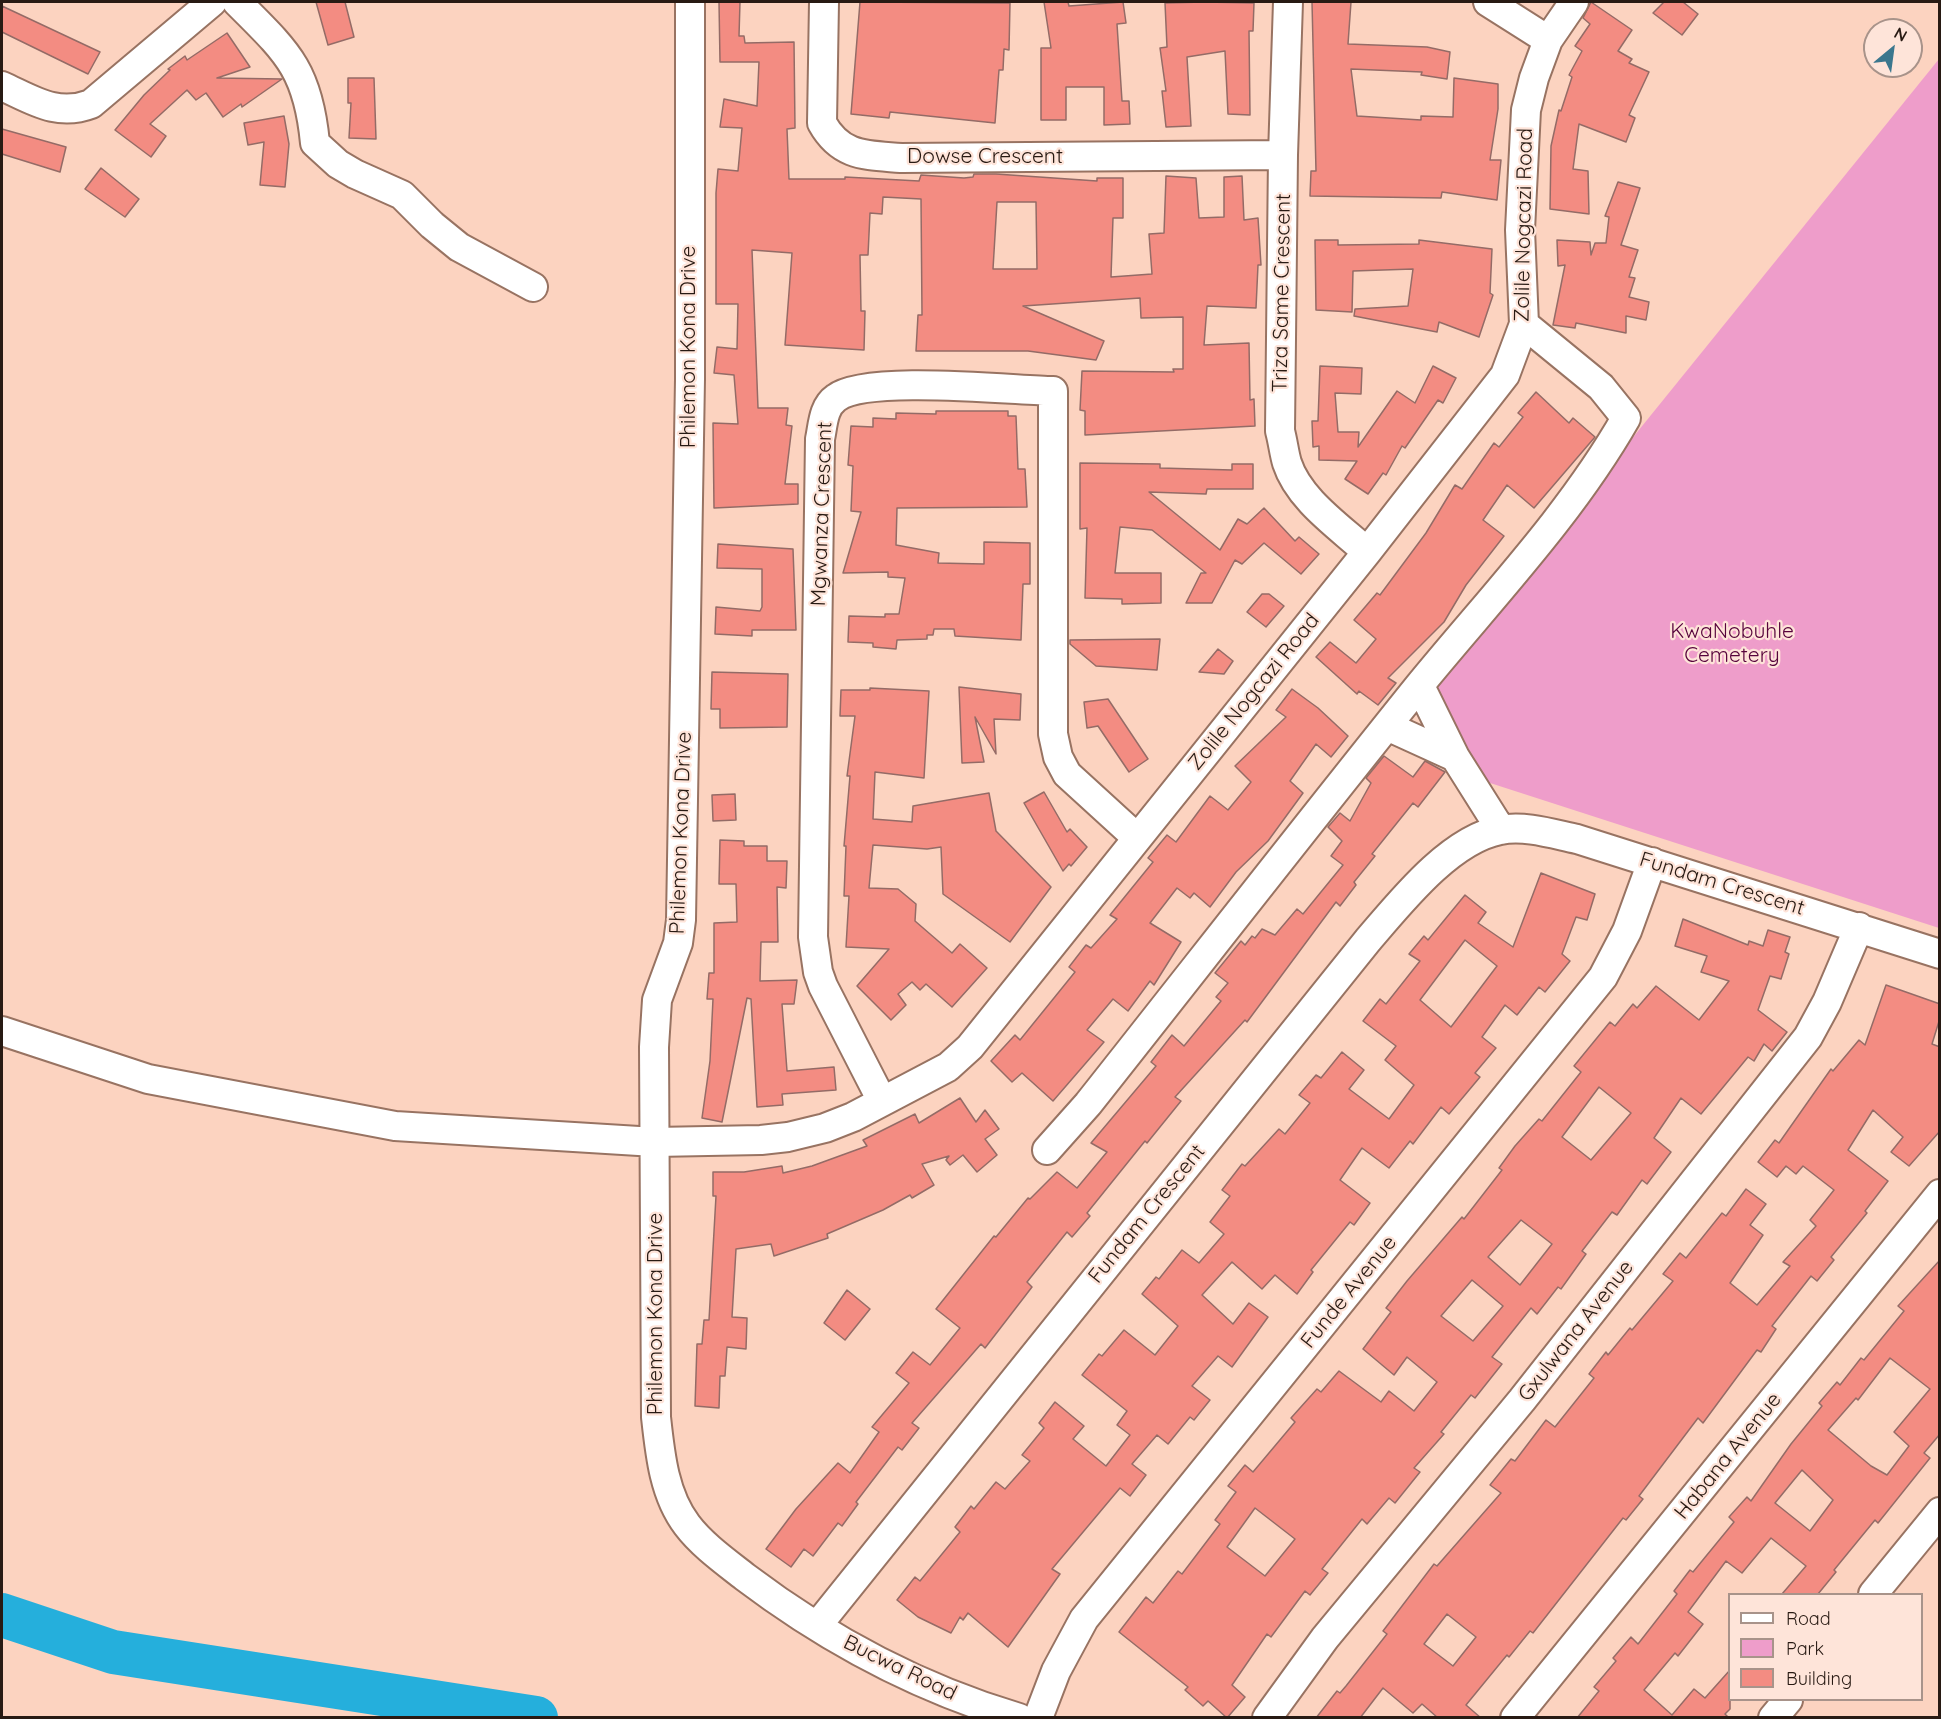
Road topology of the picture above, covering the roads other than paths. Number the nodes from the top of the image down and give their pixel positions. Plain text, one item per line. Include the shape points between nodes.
1 (212, 2) edge
2 (237, 2) edge
3 (690, 2) edge
4 (824, 2) edge
5 (1288, 2) edge
6 (1488, 2) edge
7 (1574, 2) edge
8 (1548, 40) junction
9 (2, 86) edge
10 (1282, 155) junction
11 (533, 287) dead end
12 (1524, 324) junction
13 (1367, 552) junction
14 (1420, 686) junction
15 (1387, 726) junction
16 (1455, 758) junction
17 (1501, 830) junction
18 (1136, 837) junction
19 (1652, 862) junction
20 (1858, 927) junction
21 (1940, 954) edge
22 (2, 1030) edge
23 (882, 1101) junction
24 (655, 1142) junction
25 (1047, 1150) dead end
26 (1940, 1194) edge
27 (1940, 1512) edge
28 (1874, 1593) edge
29 (817, 1626) junction
30 (1787, 1701) edge
31 (1019, 1718) edge
32 (1038, 1718) edge
33 (1267, 1718) edge
34 (1515, 1718) edge
35 (1773, 1718) edge

1 - 9 street via 84,107 61,110
2 - 11 street via 288,56 303,79 312,108 315,143 338,164 402,195 459,247
3 - 24 street, Philemon Kona Drive via 690,379 681,920 678,943 654,1017
4 - 10 street, Dowse Crescent via 822,123 841,146 858,154 901,158
5 - 10 street, Triza Same Crescent
6 - 8 street
7 - 8 street, Zolile Nogcazi Road
8 - 12 street, Zolile Nogcazi Road via 1526,111 1520,230
10 - 13 street, Triza Same Crescent via 1280,431 1287,464 1311,501
12 - 13 street, Zolile Nogcazi Road via 1505,375
12 - 14 street via 1601,387 1626,418 1610,446 1538,542
13 - 18 street, Zolile Nogcazi Road
14 - 15 street
14 - 16 street
15 - 16 street
15 - 25 street via 1088,1104
16 - 17 street
17 - 19 street, Fundam Crescent via 1568,837
17 - 29 street, Fundam Crescent via 1454,852 1433,869 1368,940
18 - 23 street, Zolile Nogcazi Road via 970,1047 948,1067
18 - 23 street, Mgwanza Crescent via 1067,774 1053,734 1053,391 887,385 854,388 834,399 824,416 820,439 813,937 823,986
19 - 20 street, Fundam Crescent
19 - 32 street, Funde Avenue via 1627,931 1603,977 1084,1618 1056,1671
20 - 21 street, Fundam Crescent
20 - 33 street, Gxulwana Avenue via 1808,1037 1522,1400 1318,1647
22 - 24 street, Zolile Nogcazi Road via 148,1079 395,1126
23 - 24 street, Zolile Nogcazi Road via 825,1128 788,1137
24 - 29 street, Philemon Kona Drive via 656,1417 663,1471 688,1526 728,1564
26 - 34 street, Habana Avenue
27 - 28 street
29 - 31 street, Bucwa Road via 884,1664
30 - 35 street

